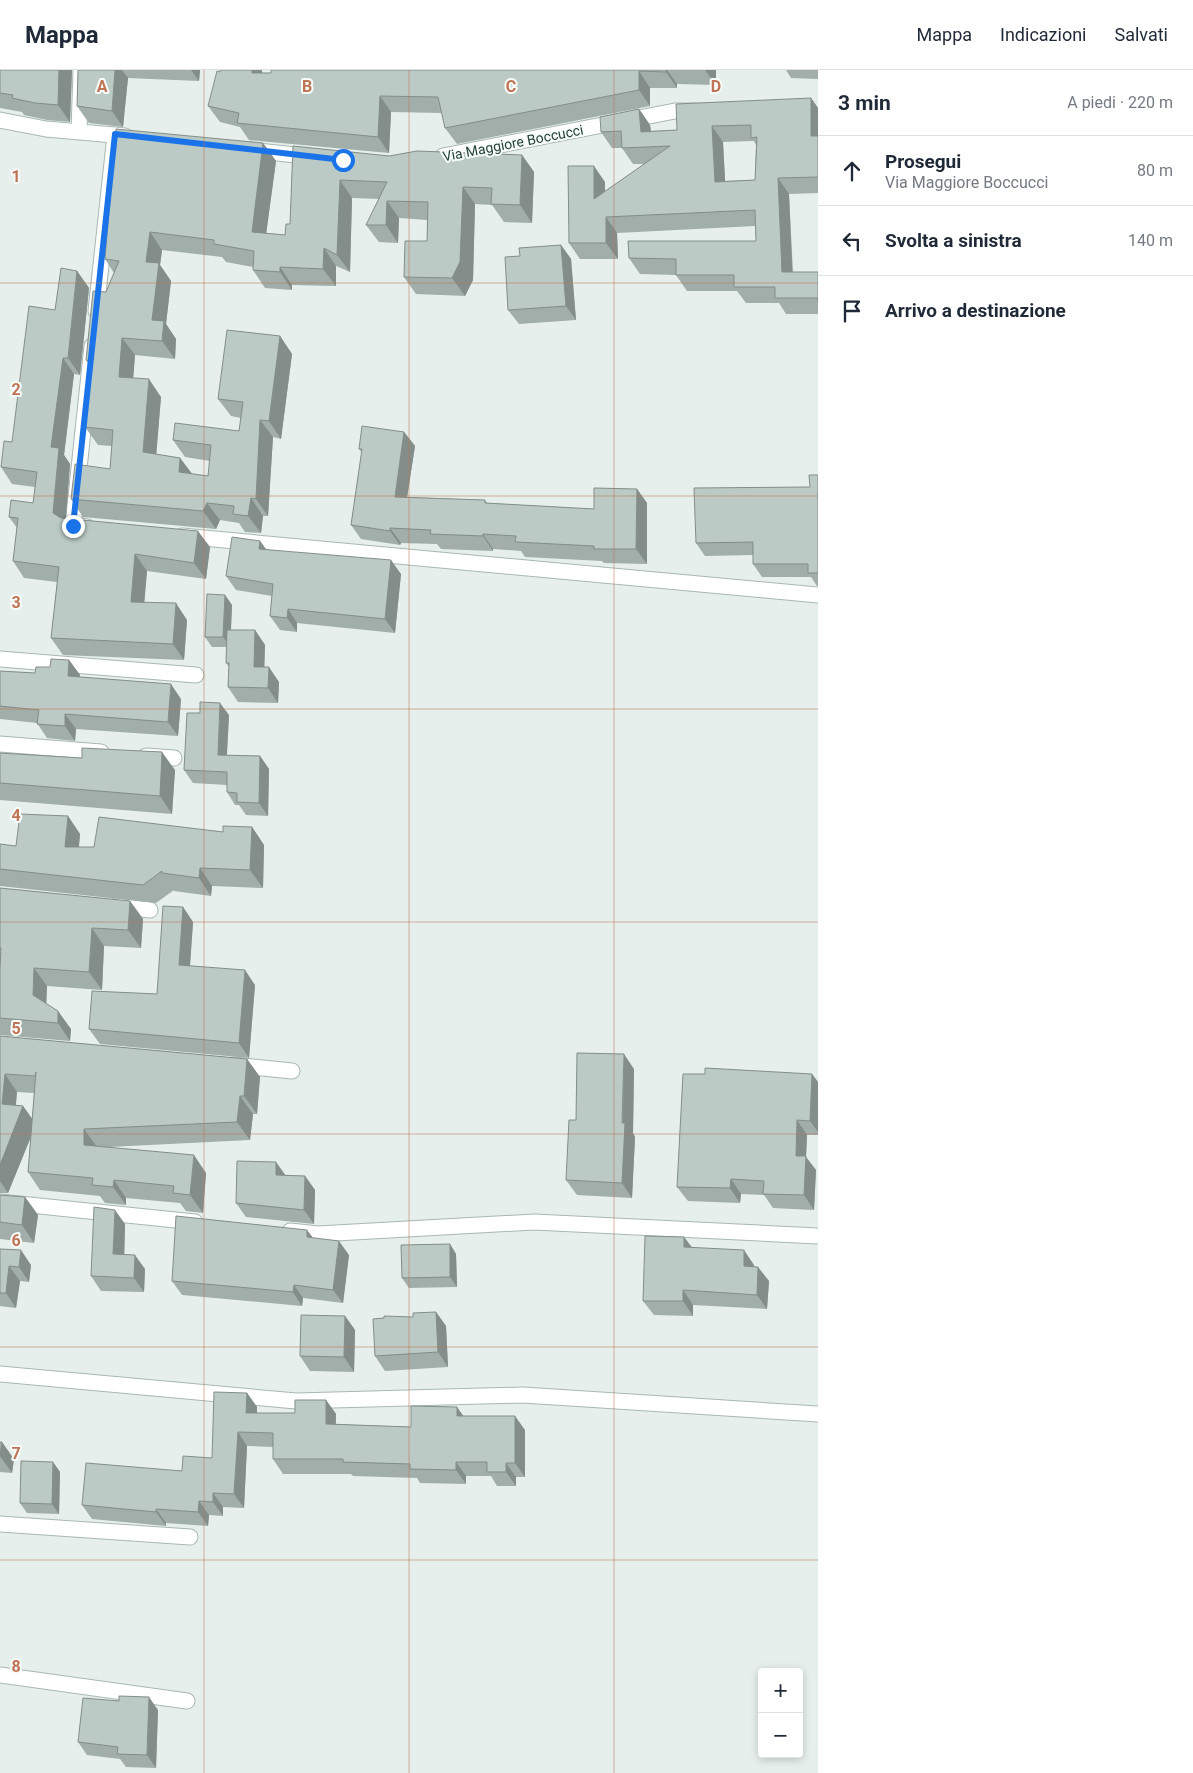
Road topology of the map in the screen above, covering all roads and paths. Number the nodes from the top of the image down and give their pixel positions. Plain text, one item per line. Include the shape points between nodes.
1 (81, 70) edge
2 (713, 110) edge
3 (0, 120) edge
4 (79, 132) junction
5 (115, 134) junction
6 (144, 138) edge
7 (234, 148) edge
8 (431, 158) edge
9 (333, 159) edge
10 (103, 528) edge
11 (163, 534) edge
12 (818, 595) edge
13 (0, 659) edge
14 (196, 675) dead end
15 (0, 744) edge
16 (116, 753) edge
17 (135, 755) edge
18 (174, 758) dead end
19 (103, 905) edge
20 (150, 910) dead end
21 (214, 1064) edge
22 (292, 1071) dead end
23 (0, 1202) edge
24 (209, 1223) edge
25 (278, 1230) edge
26 (818, 1236) edge
27 (0, 1374) edge
28 (818, 1414) edge
29 (0, 1524) edge
30 (190, 1538) dead end
31 (0, 1675) edge
32 (186, 1701) dead end

1 - 4 street
2 - 8 street, Via Maggiore Boccucci via 675,111
3 - 4 street
4 - 5 street
5 - 6 street
5 - 10 street via 73,526
7 - 9 street
11 - 12 street
13 - 14 street
15 - 16 street
17 - 18 street
19 - 20 street
21 - 22 street
23 - 24 street
25 - 26 street via 318,1234 534,1222
27 - 28 street via 296,1400 523,1395
29 - 30 street
31 - 32 street

